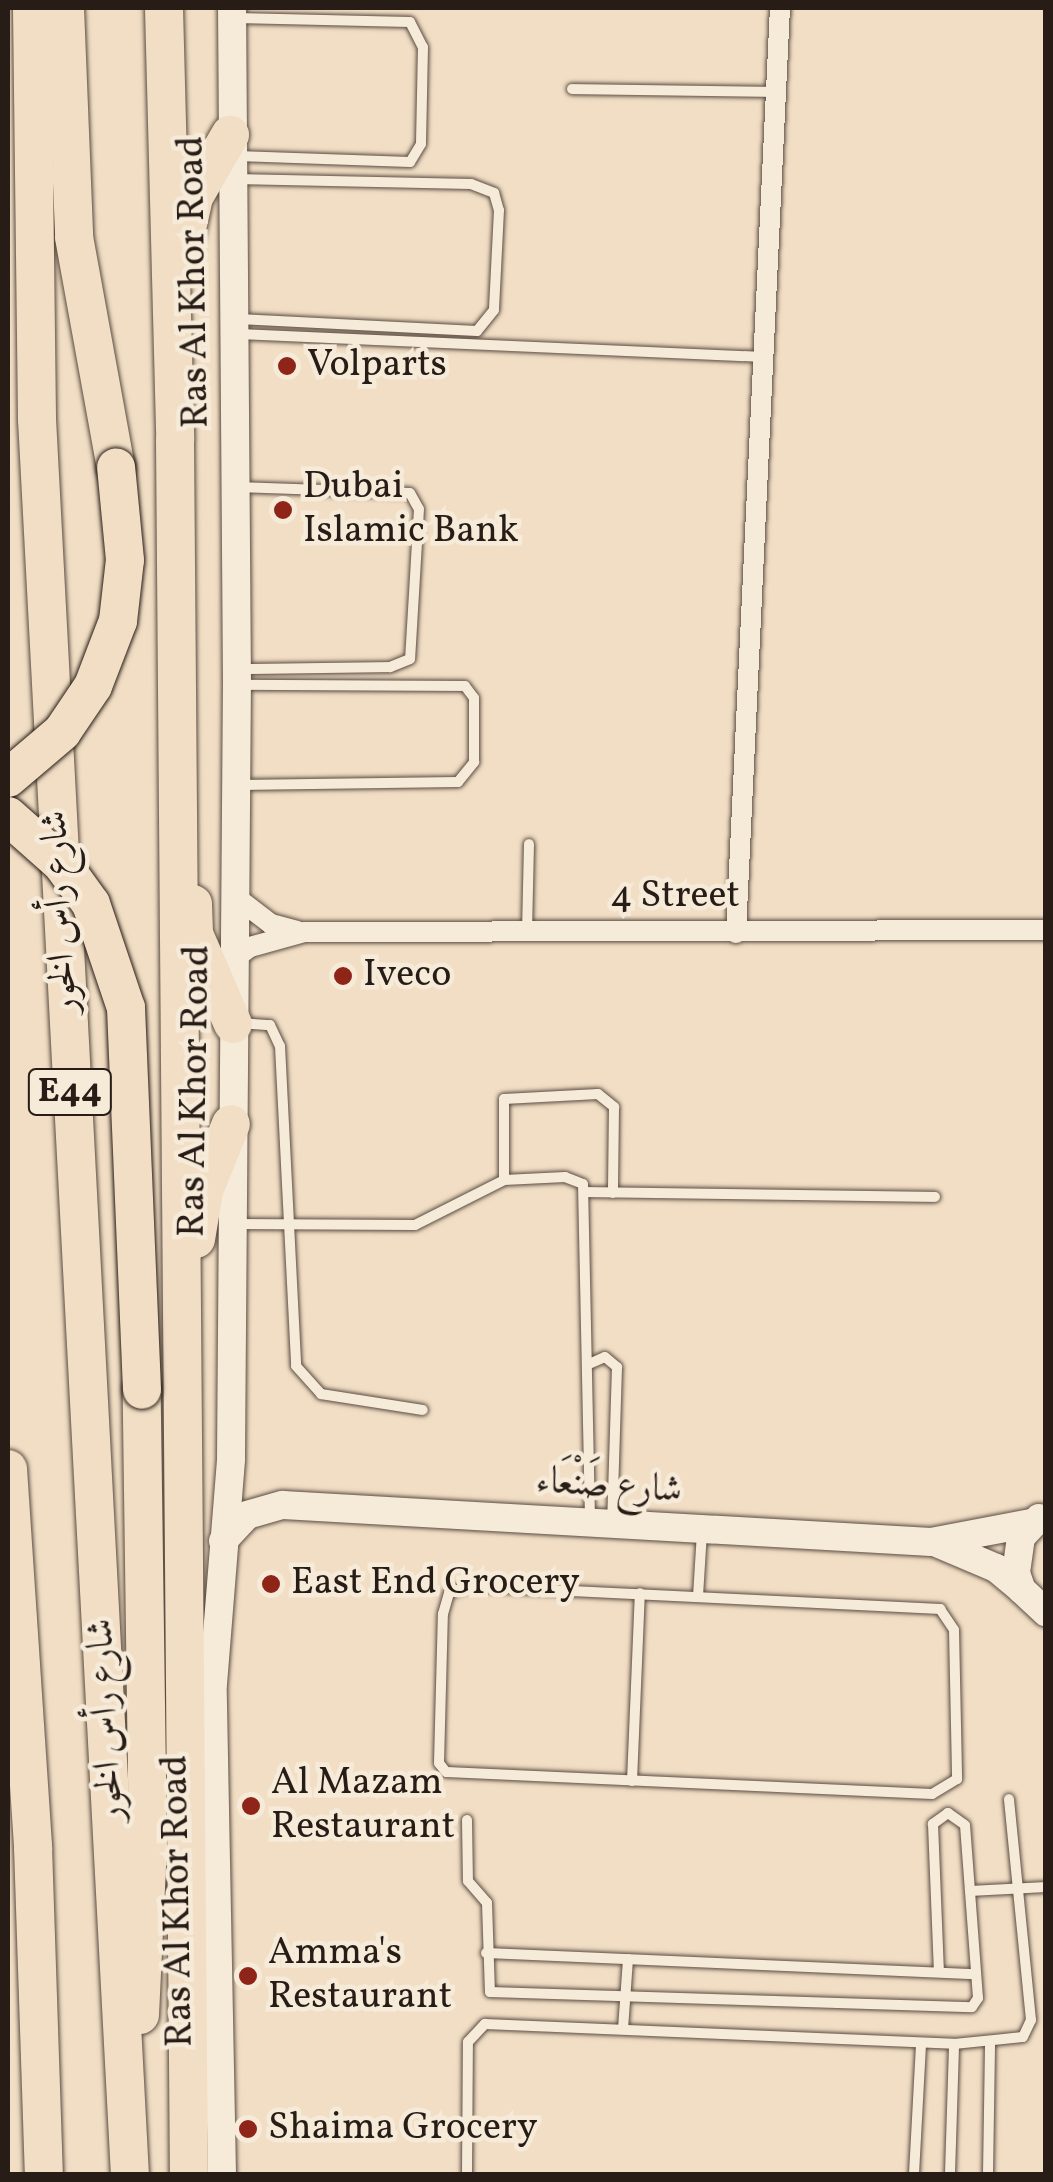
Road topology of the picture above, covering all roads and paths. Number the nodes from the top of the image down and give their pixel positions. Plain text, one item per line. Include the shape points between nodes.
1 (32, 8) edge
2 (65, 8) edge
3 (164, 8) edge
4 (780, 8) edge
5 (232, 13) edge
6 (572, 90) dead end
7 (776, 92) junction
8 (231, 157) junction
9 (232, 326) junction
10 (764, 357) junction
11 (175, 440) junction
12 (236, 486) junction
13 (237, 677) junction
14 (8, 778) edge
15 (237, 785) junction
16 (8, 816) edge
17 (175, 824) junction
18 (529, 844) dead end
19 (236, 898) junction
20 (1046, 930) edge
21 (304, 932) junction
22 (527, 932) junction
23 (736, 932) junction
24 (234, 958) junction
25 (232, 1024) junction
26 (231, 1124) junction
27 (498, 1181) junction
28 (588, 1192) junction
29 (612, 1193) junction
30 (936, 1197) dead end
31 (232, 1224) junction
32 (285, 1224) junction
33 (589, 1364) junction
34 (423, 1410) dead end
35 (230, 1459) junction
36 (8, 1469) edge
37 (283, 1506) junction
38 (1039, 1519) edge
39 (601, 1524) junction
40 (702, 1531) junction
41 (223, 1541) junction
42 (931, 1542) junction
43 (184, 1561) junction
44 (640, 1593) junction
45 (698, 1596) junction
46 (1037, 1610) edge
47 (632, 1781) junction
48 (1009, 1799) dead end
49 (467, 1820) dead end
50 (1046, 1886) edge
51 (1018, 1888) junction
52 (970, 1891) junction
53 (486, 1954) junction
54 (628, 1959) junction
55 (939, 1972) junction
56 (976, 1974) junction
57 (625, 1997) junction
58 (623, 2029) junction
59 (921, 2043) junction
60 (990, 2043) junction
61 (954, 2044) junction
62 (130, 2117) junction
63 (44, 2174) edge
64 (130, 2174) edge
65 (189, 2174) edge
66 (222, 2174) edge
67 (467, 2174) edge
68 (914, 2174) edge
69 (950, 2174) edge
70 (988, 2174) edge

1 - 62 highway, شارع رأس الخور / E44 via 38,439
2 - 14 highway, bridge via 74,238 116,467 125,560 118,621 93,686 62,732
3 - 11 highway
4 - 7 street
5 - 8 street, Ras Al Khor Road
5 - 8 lane via 400,21 418,28 423,46 421,144 410,162
6 - 7 lane
7 - 10 street
8 - 9 street, Ras Al Khor Road
8 - 9 lane via 471,184 494,193 499,210 494,310 477,331
8 - 11 highway via 194,196 184,228
9 - 10 lane
9 - 12 street, Ras Al Khor Road
10 - 23 street
11 - 17 highway
12 - 13 street, Ras Al Khor Road
12 - 13 lane via 410,493 419,509 410,659 390,667
13 - 15 street, Ras Al Khor Road
13 - 15 lane via 460,685 474,698 474,762 458,782
15 - 19 street, Ras Al Khor Road
16 - 62 highway, bridge via 62,864 91,904 126,1008 142,1390 148,1848
17 - 25 highway via 191,870 194,934
17 - 43 highway
18 - 22 lane
19 - 21 street, 4 Street via 270,924
19 - 24 street, Ras Al Khor Road
20 - 23 street, 4 Street
21 - 22 street, 4 Street
21 - 24 street, 4 Street via 250,946
22 - 23 street, 4 Street
24 - 25 street, Ras Al Khor Road
25 - 26 street, Ras Al Khor Road
25 - 32 lane via 270,1025 280,1046
26 - 31 street, Ras Al Khor Road
26 - 43 highway via 197,1223
27 - 28 lane via 575,1178
27 - 29 lane via 504,1100 598,1094 614,1107
27 - 32 lane via 428,1222
28 - 29 lane
28 - 33 lane
29 - 30 lane
31 - 32 lane
31 - 35 street, Ras Al Khor Road
32 - 34 lane via 294,1347 305,1383 340,1399
33 - 39 lane
33 - 39 lane via 605,1357 617,1367
35 - 37 street via 246,1483
35 - 41 street, Ras Al Khor Road
36 - 63 highway via 33,1847
37 - 39 street, شارع صَنْعَاء
37 - 41 street, شارع صَنْعَاء via 247,1515
38 - 42 street, شارع صَنْعَاء
38 - 46 street via 1016,1555
39 - 40 street, شارع صَنْعَاء
40 - 42 street, شارع صَنْعَاء
40 - 45 lane
41 - 66 street, Ras Al Khor Road via 213,1684
42 - 46 street, شارع صَنْعَاء via 996,1568
43 - 65 highway
44 - 45 lane
44 - 47 lane
44 - 47 lane via 468,1586 449,1593 442,1614 443,1770
45 - 47 lane via 945,1612 954,1630 957,1779 932,1794
48 - 51 lane
49 - 53 lane via 468,1881 487,1903
50 - 51 lane
51 - 52 lane
51 - 60 lane via 1031,2020 1016,2041
52 - 55 lane via 965,1825 944,1814 934,1824
52 - 56 lane
53 - 54 lane
53 - 57 lane via 490,1992
54 - 55 lane
54 - 57 lane
55 - 56 lane
56 - 57 lane via 978,1998 968,2008
57 - 58 lane
58 - 59 lane
58 - 67 lane via 498,2024 474,2031 467,2056
59 - 61 lane
59 - 68 lane
60 - 61 lane
60 - 70 lane
61 - 69 lane
62 - 64 highway, شارع رأس الخور / E44

